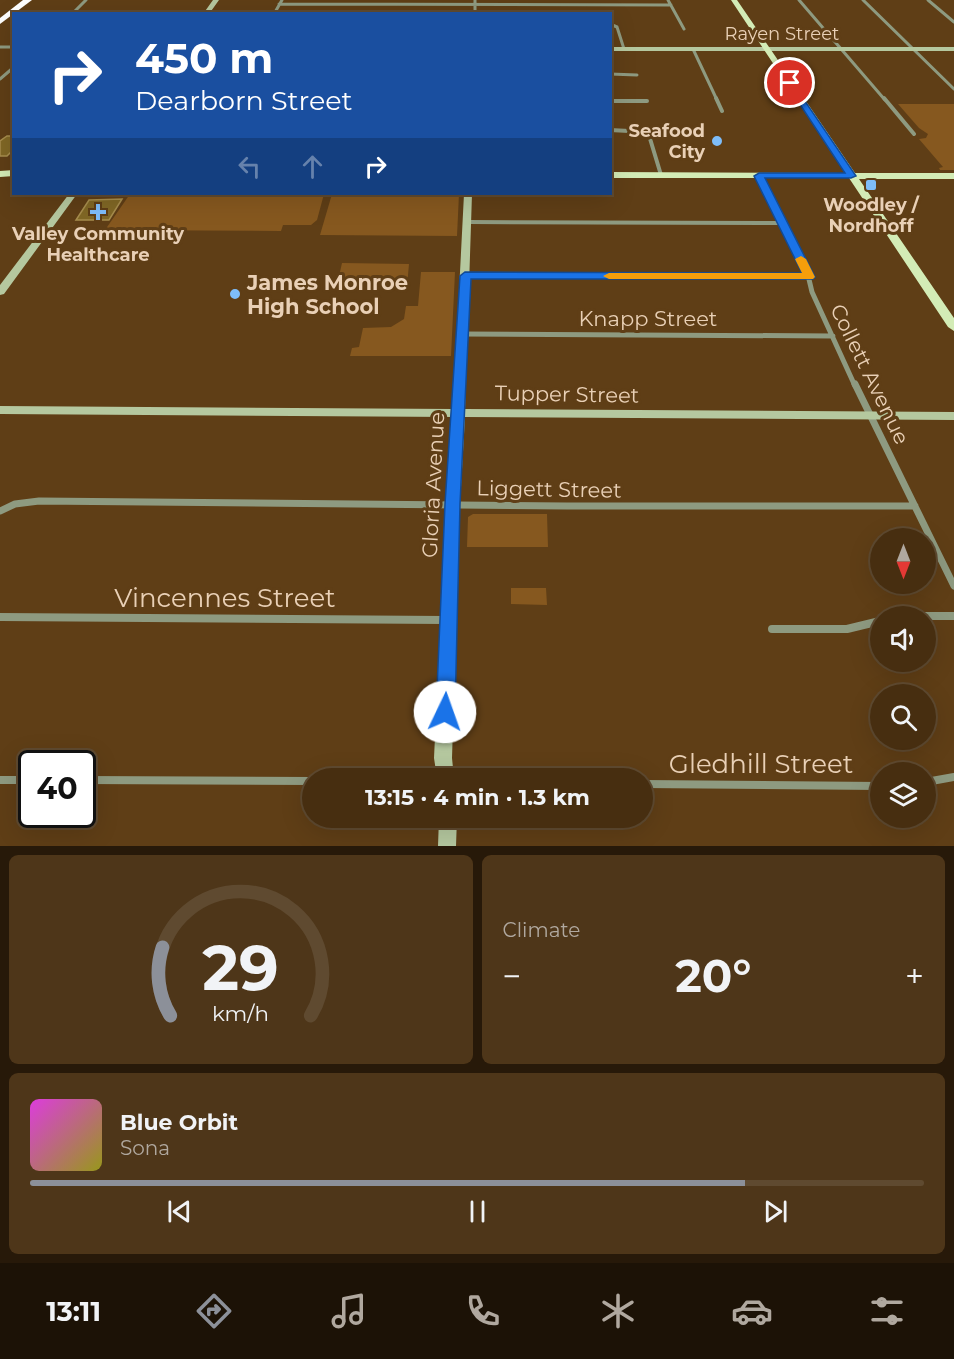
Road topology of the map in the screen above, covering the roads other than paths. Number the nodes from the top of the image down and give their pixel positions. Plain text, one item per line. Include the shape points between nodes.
1 (15, 0) edge
2 (24, 0) edge
3 (87, 0) edge
4 (282, 0) edge
5 (668, 0) edge
6 (734, 0) edge
7 (799, 0) edge
8 (863, 0) edge
9 (928, 0) edge
10 (475, 2) edge
11 (279, 4) junction
12 (671, 5) junction
13 (0, 12) edge
14 (74, 12) edge
15 (275, 12) edge
16 (0, 19) edge
17 (954, 22) edge
18 (612, 24) edge
19 (684, 29) dead end
20 (612, 49) edge
21 (624, 49) junction
22 (693, 49) junction
23 (767, 49) junction
24 (841, 49) junction
25 (913, 49) junction
26 (954, 49) edge
27 (12, 69) edge
28 (612, 74) edge
29 (637, 75) dead end
30 (0, 79) edge
31 (954, 89) edge
32 (612, 101) edge
33 (647, 101) dead end
34 (722, 111) dead end
35 (612, 130) edge
36 (914, 134) dead end
37 (612, 175) edge
38 (661, 175) junction
39 (759, 176) junction
40 (851, 176) junction
41 (954, 176) edge
42 (72, 195) edge
43 (468, 195) edge
44 (468, 222) junction
45 (782, 223) junction
46 (465, 276) junction
47 (809, 277) junction
48 (0, 292) edge
49 (954, 327) edge
50 (463, 334) junction
51 (833, 336) junction
52 (0, 410) edge
53 (459, 412) junction
54 (871, 416) junction
55 (954, 416) edge
56 (453, 504) junction
57 (915, 506) junction
58 (2, 509) edge
59 (954, 586) edge
60 (936, 616) edge
61 (954, 616) edge
62 (0, 617) edge
63 (450, 620) junction
64 (870, 623) edge
65 (772, 629) dead end
66 (444, 768) edge
67 (954, 777) edge
68 (0, 780) edge
69 (18, 780) edge
70 (96, 780) edge
71 (936, 780) edge
72 (302, 781) edge
73 (653, 784) edge
74 (870, 786) edge
75 (448, 828) edge
76 (447, 846) edge

1 - 13 highway
2 - 16 highway
3 - 14 street
4 - 11 street
5 - 12 street
6 - 23 main road
7 - 24 street
8 - 25 street
9 - 17 street
10 - 11 street
10 - 12 street
11 - 15 street
12 - 19 street
18 - 21 street via 617,27
20 - 21 street, Rayen Street
21 - 22 street, Rayen Street
22 - 23 street, Rayen Street
22 - 34 street
23 - 24 street, Rayen Street
23 - 40 main road
24 - 25 street, Rayen Street
24 - 36 street
25 - 26 street, Rayen Street
25 - 31 street
27 - 30 street
28 - 29 street
32 - 33 street
35 - 38 street via 648,132
37 - 38 main road
38 - 39 main road
39 - 40 main road
39 - 45 street, Collett Avenue
40 - 41 main road
40 - 49 main road
42 - 48 street
43 - 44 street, Gloria Avenue
44 - 45 street
44 - 46 street, Gloria Avenue
45 - 47 street, Collett Avenue
46 - 47 street
46 - 50 street, Gloria Avenue
47 - 51 street, Collett Avenue
50 - 51 street, Knapp Street
50 - 53 street, Gloria Avenue
51 - 54 street, Collett Avenue
52 - 53 street, Tupper Street
53 - 54 street, Tupper Street
53 - 56 street, Gloria Avenue
54 - 55 street, Tupper Street
54 - 57 street, Collett Avenue
56 - 57 street, Liggett Street
56 - 58 street, Liggett Street via 39,500
56 - 63 street, Gloria Avenue
57 - 59 street, Collett Avenue
60 - 61 street
62 - 63 street, Vincennes Street
63 - 66 street, Gloria Avenue
64 - 65 street via 847,629
67 - 71 street
68 - 69 street
70 - 72 street
73 - 74 street, Gledhill Street
75 - 76 street

